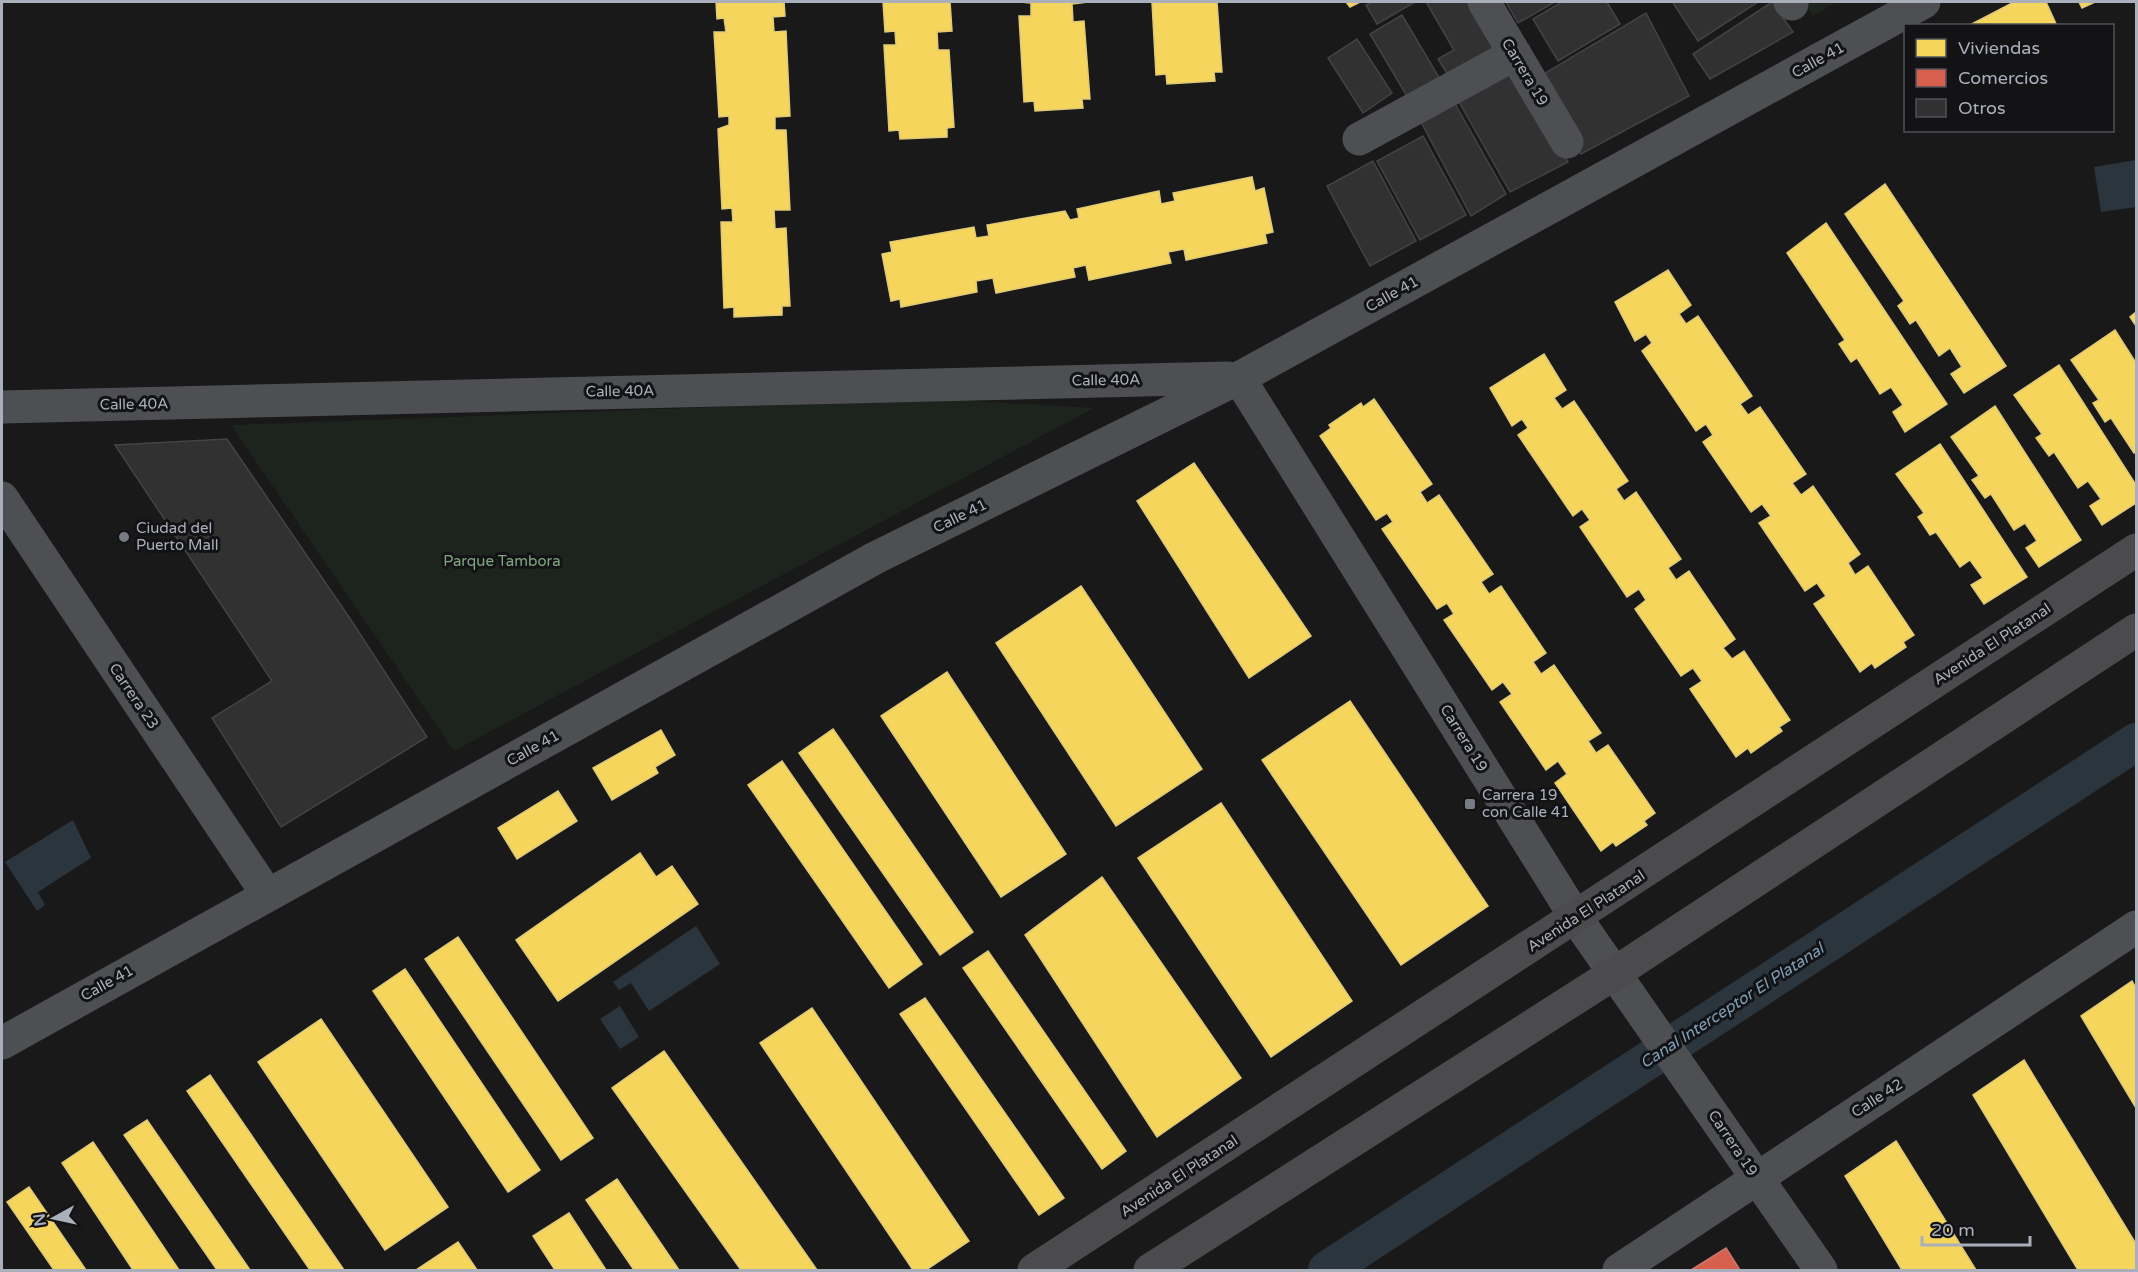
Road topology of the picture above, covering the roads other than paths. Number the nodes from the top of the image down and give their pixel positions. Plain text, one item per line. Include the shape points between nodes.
1 (1484, 2) edge
2 (1924, 2) edge
3 (1515, 54) junction
4 (1359, 140) dead end
5 (1567, 142) dead end
6 (1239, 378) junction
7 (2, 407) edge
8 (2, 498) edge
9 (2136, 550) edge
10 (2136, 630) edge
11 (267, 894) junction
12 (1576, 918) junction
13 (2136, 927) edge
14 (1623, 985) junction
15 (2, 1043) edge
16 (1756, 1177) junction
17 (1034, 1270) edge
18 (1150, 1270) edge
19 (1619, 1270) edge
20 (1821, 1270) edge

1 - 3 street, Carrera 19
2 - 6 street, Calle 41
3 - 4 street
3 - 5 street, Carrera 19
6 - 7 street, Calle 40A
6 - 11 street, Calle 41 via 875,558
6 - 12 street, Carrera 19
8 - 11 street, Carrera 23
9 - 12 main road, Avenida El Platanal
10 - 14 main road
11 - 15 street, Calle 41
12 - 14 street, Carrera 19
12 - 17 main road, Avenida El Platanal
13 - 16 street, Calle 42
14 - 16 street, Carrera 19
14 - 18 main road
16 - 19 street, Calle 42
16 - 20 street, Carrera 19

